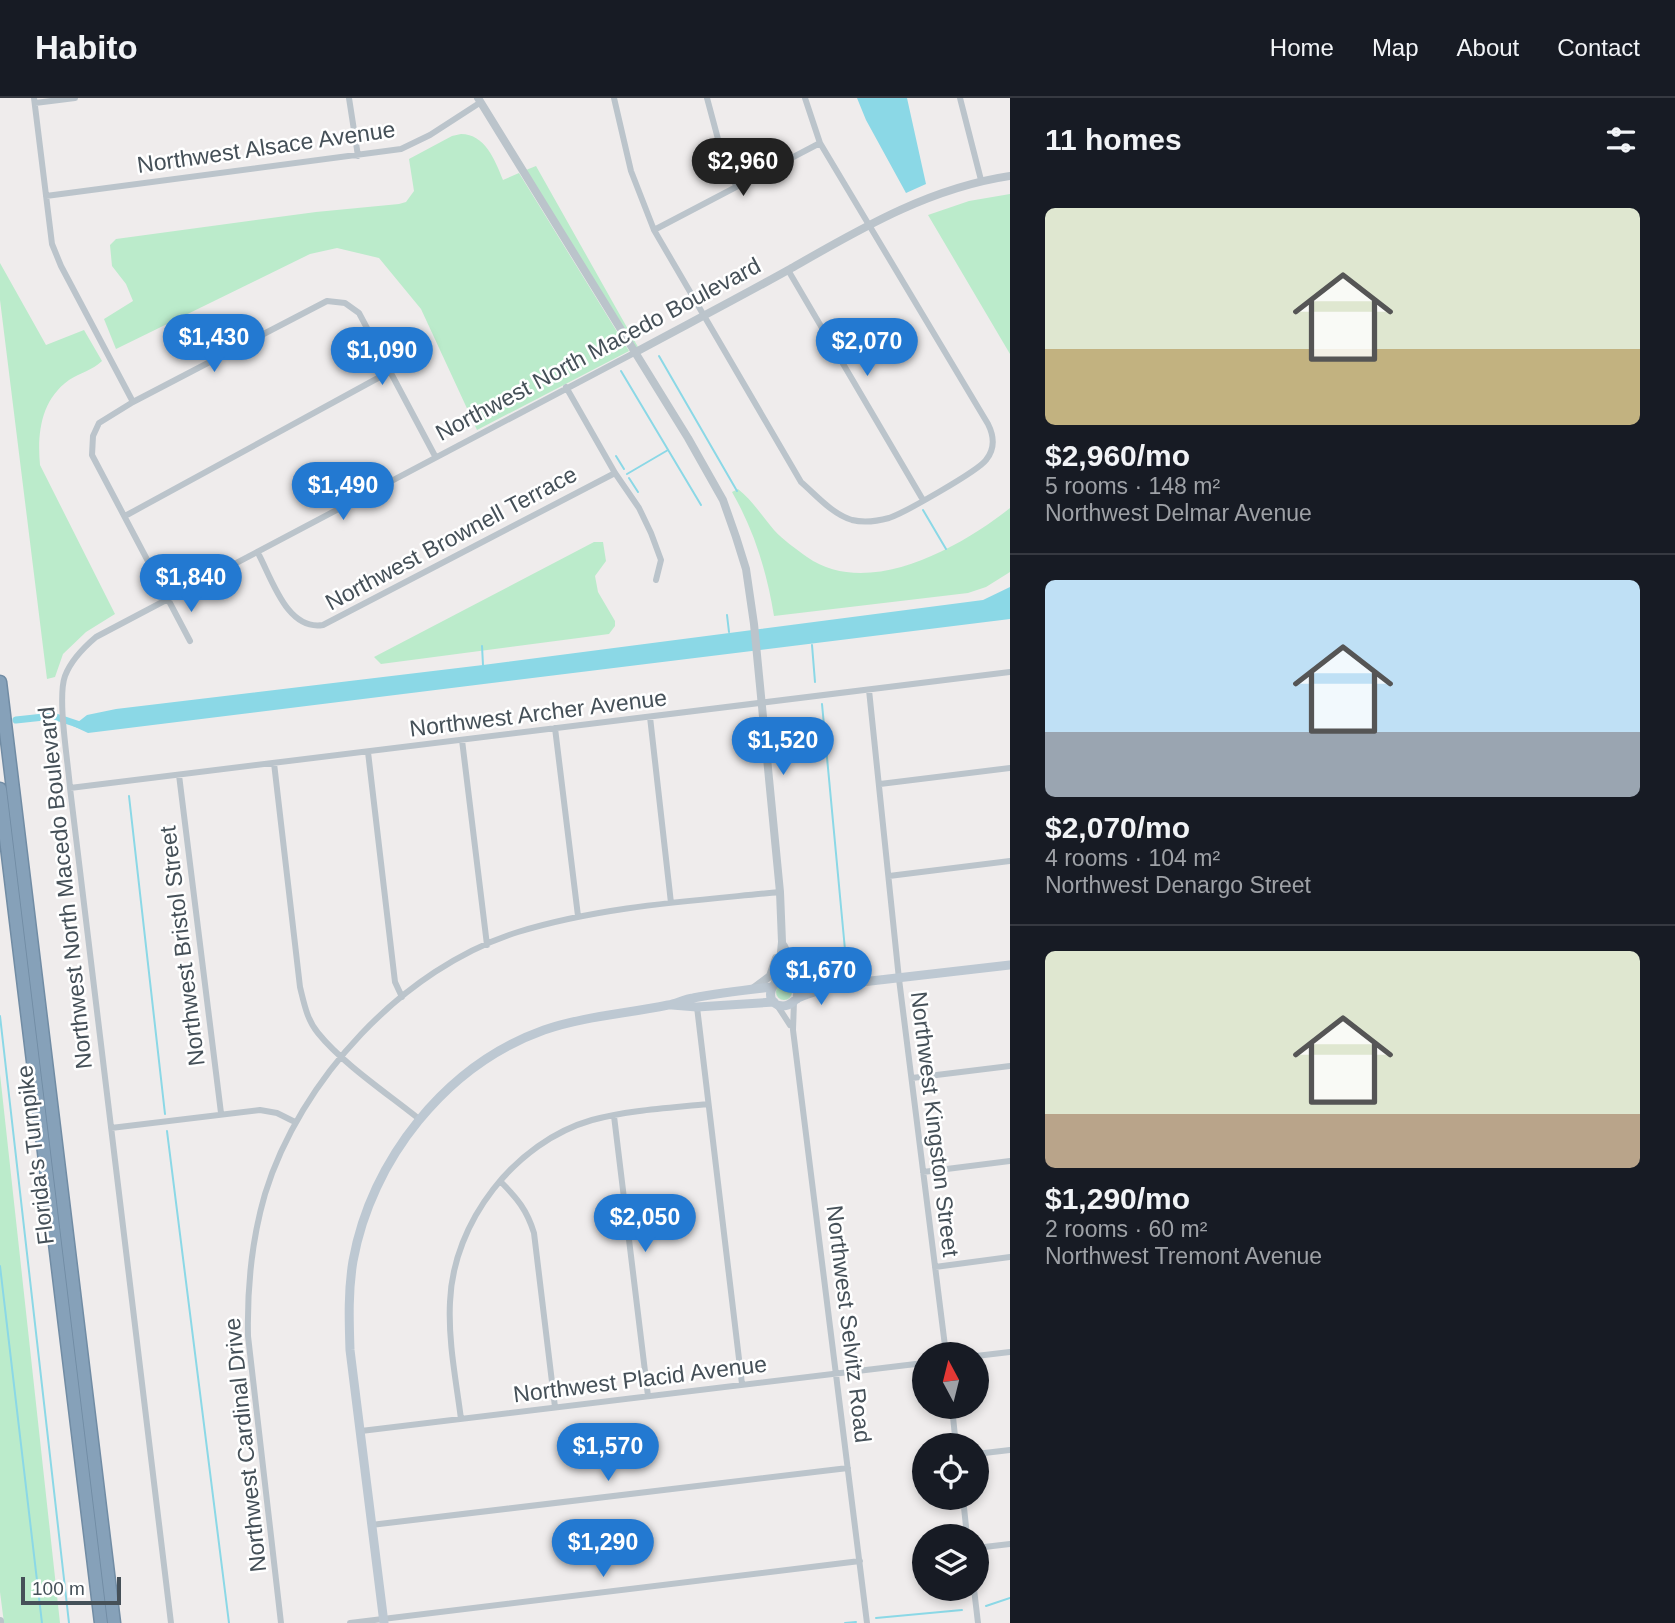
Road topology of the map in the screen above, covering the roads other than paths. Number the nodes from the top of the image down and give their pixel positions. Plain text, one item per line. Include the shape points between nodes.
1 (75, 98) edge
2 (349, 98) edge
3 (614, 98) edge
4 (707, 98) edge
5 (805, 98) edge
6 (960, 98) edge
7 (480, 100) edge
8 (35, 101) edge
9 (820, 143) junction
10 (358, 156) junction
11 (1010, 176) edge
12 (981, 180) junction
13 (736, 186) junction
14 (46, 196) junction
15 (869, 224) junction
16 (654, 230) junction
17 (788, 270) junction
18 (705, 315) junction
19 (634, 353) junction
20 (389, 372) junction
21 (566, 387) junction
22 (133, 402) junction
23 (435, 456) junction
24 (615, 472) junction
25 (923, 500) junction
26 (125, 516) junction
27 (258, 553) junction
28 (656, 580) dead end
29 (168, 600) junction
30 (190, 641) dead end
31 (1010, 672) edge
32 (0, 682) edge
33 (869, 690) junction
34 (761, 703) junction
35 (650, 717) junction
36 (555, 728) junction
37 (462, 740) junction
38 (368, 752) junction
39 (274, 763) junction
40 (1010, 768) edge
41 (179, 775) junction
42 (880, 784) junction
43 (70, 788) junction
44 (0, 789) edge
45 (1010, 861) edge
46 (889, 876) junction
47 (780, 892) junction
48 (671, 903) junction
49 (578, 916) junction
50 (486, 945) junction
51 (783, 945) junction
52 (1010, 965) edge
53 (899, 979) junction
54 (797, 982) junction
55 (773, 984) junction
56 (836, 985) junction
57 (754, 989) junction
58 (402, 997) junction
59 (796, 1000) junction
60 (776, 1003) junction
61 (671, 1005) junction
62 (697, 1007) junction
63 (793, 1030) junction
64 (340, 1055) junction
65 (1010, 1066) edge
66 (912, 1078) junction
67 (708, 1104) junction
68 (220, 1113) junction
69 (614, 1116) junction
70 (419, 1119) junction
71 (296, 1122) junction
72 (111, 1128) junction
73 (1010, 1161) edge
74 (923, 1172) junction
75 (500, 1181) junction
76 (1010, 1257) edge
77 (934, 1267) junction
78 (944, 1342) edge
79 (1010, 1352) edge
80 (989, 1354) edge
81 (912, 1364) edge
82 (837, 1373) junction
83 (742, 1384) junction
84 (648, 1396) junction
85 (555, 1407) junction
86 (461, 1419) junction
87 (361, 1431) junction
88 (1010, 1450) edge
89 (989, 1452) edge
90 (848, 1468) junction
91 (372, 1525) junction
92 (1010, 1544) edge
93 (989, 1546) edge
94 (860, 1562) junction
95 (975, 1601) edge
96 (383, 1621) edge
97 (100, 1623) edge
98 (114, 1623) edge
99 (171, 1623) edge
100 (281, 1623) edge
101 (350, 1623) edge
102 (867, 1623) edge
103 (978, 1623) edge

1 - 8 street
2 - 10 street
3 - 16 street via 631,171
4 - 13 street
5 - 9 street
6 - 12 street
7 - 10 street, Northwest Alsace Avenue via 401,149
7 - 19 street
8 - 14 street
9 - 13 street
9 - 15 street
10 - 14 street, Northwest Alsace Avenue
11 - 12 street, Northwest North Macedo Boulevard
12 - 15 street, Northwest North Macedo Boulevard via 921,199
13 - 16 street
14 - 22 street via 52,244 61,267
15 - 17 street, Northwest North Macedo Boulevard
15 - 25 street via 993,435 992,449 983,463
16 - 18 street
17 - 18 street, Northwest North Macedo Boulevard
17 - 25 street
18 - 19 street, Northwest North Macedo Boulevard
18 - 25 street via 801,482 836,513 851,520 874,521 895,516
19 - 21 street, Northwest North Macedo Boulevard
19 - 34 street via 723,500 746,569
20 - 22 street via 359,313 345,303 327,301
20 - 23 street
20 - 26 street
21 - 23 street, Northwest North Macedo Boulevard
21 - 24 street
22 - 26 street via 99,423 93,436 92,455
23 - 27 street, Northwest North Macedo Boulevard
24 - 27 street, Northwest Brownell Terrace via 323,625 308,625 291,614
24 - 28 street via 658,547 661,560
26 - 29 street
27 - 29 street, Northwest North Macedo Boulevard
29 - 30 street
29 - 43 street, Northwest North Macedo Boulevard via 96,638 80,651 64,678
31 - 33 street, Northwest Archer Avenue
32 - 98 highway, Florida's Turnpike
33 - 34 street, Northwest Archer Avenue
33 - 42 street, Northwest Kingston Street
34 - 35 street, Northwest Archer Avenue
34 - 47 street
35 - 36 street, Northwest Archer Avenue
35 - 48 street
36 - 37 street, Northwest Archer Avenue
36 - 49 street
37 - 38 street, Northwest Archer Avenue
37 - 50 street
38 - 39 street, Northwest Archer Avenue
38 - 58 street via 395,982
39 - 41 street, Northwest Archer Avenue
39 - 64 street via 300,987 317,1032
40 - 42 street
41 - 43 street, Northwest Archer Avenue
41 - 68 street, Northwest Bristol Street
42 - 46 street, Northwest Kingston Street
43 - 72 street, Northwest North Macedo Boulevard
44 - 97 highway, Florida's Turnpike
45 - 46 street
46 - 53 street, Northwest Kingston Street
47 - 48 street, Northwest Cardinal Drive
47 - 51 street
48 - 49 street, Northwest Cardinal Drive
49 - 50 street, Northwest Cardinal Drive
50 - 58 street, Northwest Cardinal Drive
51 - 54 street
51 - 55 street
51 - 57 street via 770,976
52 - 53 main road
53 - 56 main road
53 - 66 street, Northwest Kingston Street
54 - 55 main road via 782,978
54 - 56 main road
54 - 59 main road
55 - 57 main road
55 - 60 main road via 771,995
56 - 59 main road
57 - 61 main road
58 - 64 street, Northwest Cardinal Drive
59 - 60 main road via 784,1006
59 - 63 street, Northwest Selvitz Road
60 - 62 main road
60 - 63 street, Northwest Selvitz Road
61 - 62 main road
61 - 70 main road via 605,1014 541,1031 465,1075
62 - 67 street
63 - 82 street, Northwest Selvitz Road
64 - 70 street
64 - 71 street, Northwest Cardinal Drive
65 - 66 street
66 - 74 street, Northwest Kingston Street
67 - 69 street
67 - 83 street
68 - 71 street via 260,1110
68 - 72 street
69 - 75 street via 572,1128 530,1151
69 - 84 street
70 - 87 main road via 370,1201 353,1259 348,1312
71 - 100 street, Northwest Cardinal Drive via 265,1194 247,1306
72 - 99 street, Northwest North Macedo Boulevard
73 - 74 street
74 - 77 street, Northwest Kingston Street
75 - 85 street via 520,1201 534,1233
75 - 86 street via 471,1224 456,1263 450,1332
76 - 77 street
77 - 78 street, Northwest Kingston Street
79 - 80 street
81 - 82 street, Northwest Placid Avenue
82 - 83 street, Northwest Placid Avenue
82 - 90 street, Northwest Selvitz Road
83 - 84 street, Northwest Placid Avenue
84 - 85 street, Northwest Placid Avenue
85 - 86 street, Northwest Placid Avenue
86 - 87 street, Northwest Placid Avenue
87 - 91 main road
88 - 89 street
90 - 91 street
90 - 94 street, Northwest Selvitz Road
91 - 96 main road
92 - 93 street
94 - 96 street
94 - 102 street, Northwest Selvitz Road
95 - 103 street
96 - 101 street

